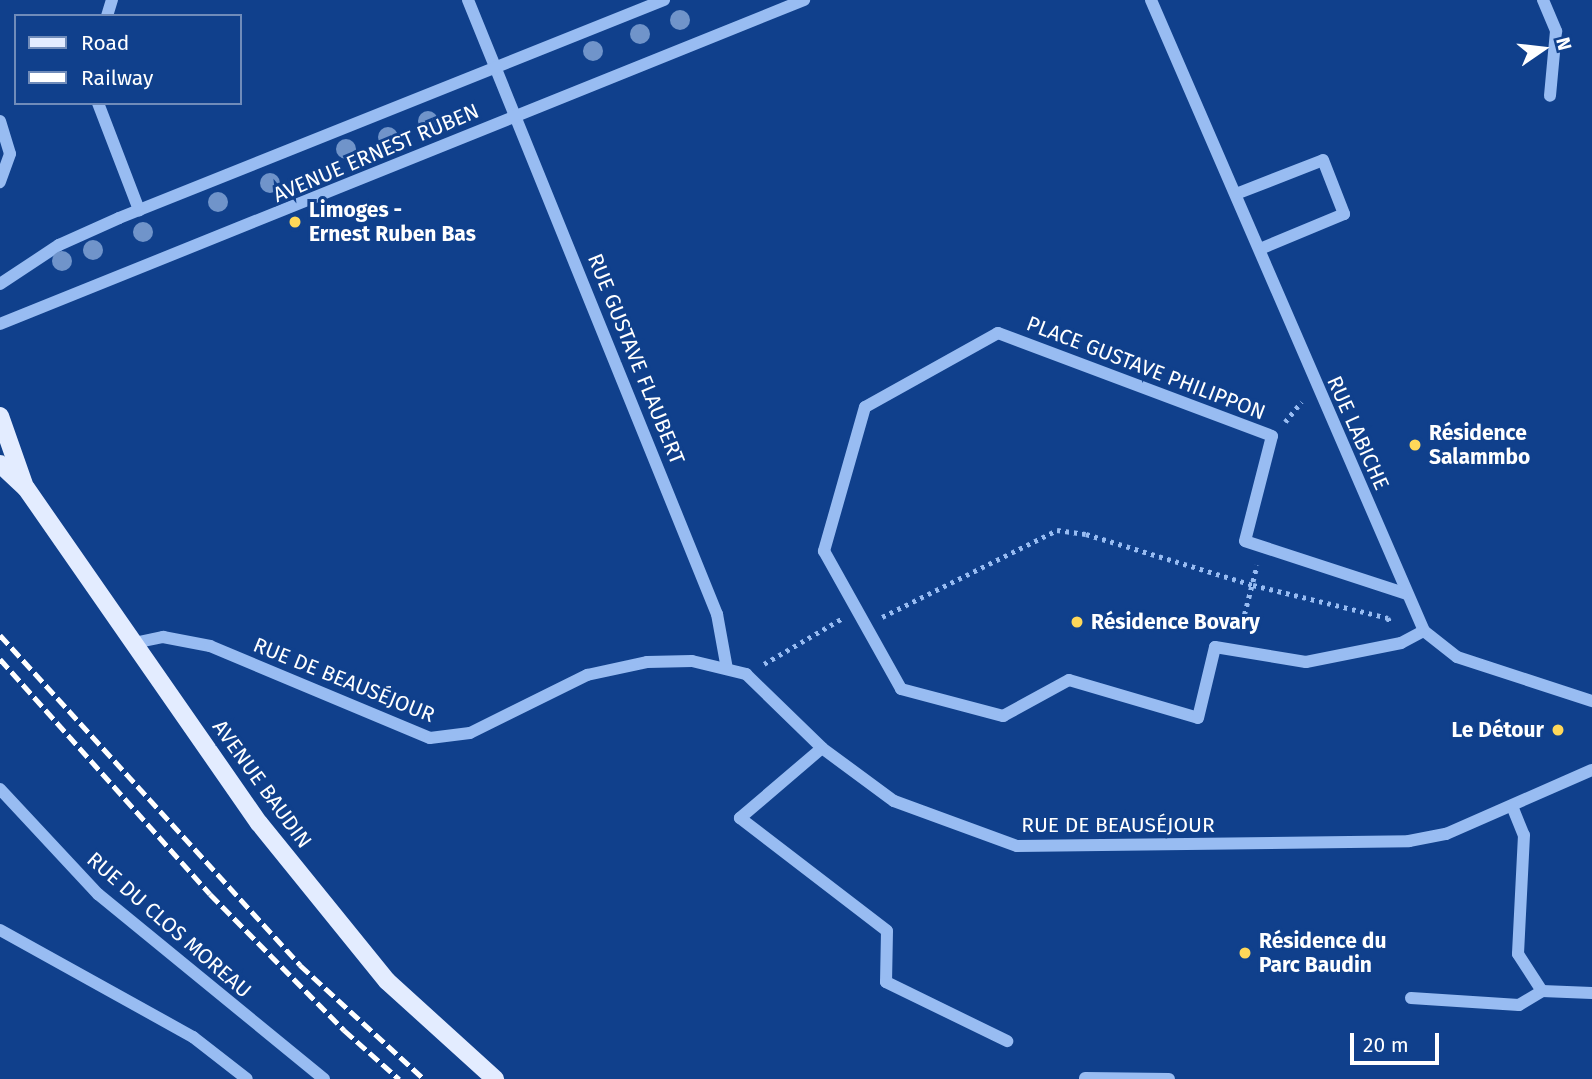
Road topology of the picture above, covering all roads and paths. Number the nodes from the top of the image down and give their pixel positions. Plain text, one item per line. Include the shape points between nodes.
1 (468, 0) edge
2 (664, 0) edge
3 (804, 0) edge
4 (1151, 0) edge
5 (1543, 0) edge
6 (496, 68) junction
7 (1550, 96) dead end
8 (99, 105) edge
9 (518, 117) junction
10 (0, 121) edge
11 (0, 182) edge
12 (1236, 194) junction
13 (139, 210) junction
14 (1260, 249) junction
15 (0, 284) edge
16 (0, 324) edge
17 (1312, 377) junction
18 (0, 416) edge
19 (1272, 436) junction
20 (0, 464) edge
21 (26, 488) junction
22 (1261, 548) junction
23 (1253, 584) junction
24 (1407, 594) junction
25 (857, 610) junction
26 (865, 626) junction
27 (1424, 631) junction
28 (134, 643) junction
29 (1401, 643) junction
30 (1233, 653) junction
31 (727, 669) junction
32 (746, 674) junction
33 (1592, 701) edge
34 (822, 748) junction
35 (1592, 771) edge
36 (0, 789) edge
37 (1512, 806) junction
38 (0, 930) edge
39 (1542, 991) junction
40 (1592, 993) edge
41 (1411, 998) dead end
42 (1007, 1041) dead end
43 (1085, 1078) edge
44 (247, 1079) edge
45 (324, 1079) edge
46 (495, 1079) edge
47 (1169, 1079) edge

1 - 6 street, RUE GUSTAVE FLAUBERT
2 - 6 street, AVENUE ERNEST RUBEN
3 - 9 street, AVENUE ERNEST RUBEN
4 - 12 street, RUE LABICHE
5 - 7 street via 1556,32
6 - 9 street, RUE GUSTAVE FLAUBERT
6 - 13 street, AVENUE ERNEST RUBEN
8 - 13 street
9 - 16 street, AVENUE ERNEST RUBEN via 466,133 293,209
9 - 31 street, RUE GUSTAVE FLAUBERT via 717,614
10 - 11 street via 10,154
12 - 14 street, RUE LABICHE
12 - 14 street via 1322,160 1344,214
13 - 15 street, AVENUE ERNEST RUBEN via 59,245
14 - 17 street, RUE LABICHE
17 - 19 path via 1300,405
17 - 24 street, RUE LABICHE
18 - 21 main road, AVENUE BAUDIN
19 - 22 street, PLACE GUSTAVE PHILIPPON via 1245,541
19 - 25 street, PLACE GUSTAVE PHILIPPON via 998,333 865,407 824,551
20 - 21 main road, AVENUE BAUDIN
21 - 28 main road, AVENUE BAUDIN
22 - 23 path
22 - 24 street
23 - 26 path via 1086,534 1057,530
23 - 29 path via 1388,618
23 - 30 path
24 - 27 street, RUE LABICHE
25 - 26 street, PLACE GUSTAVE PHILIPPON
25 - 32 path
26 - 30 street, PLACE GUSTAVE PHILIPPON via 901,689 1003,716 1069,680 1198,718 1215,647
27 - 29 street
27 - 33 street via 1457,657
28 - 31 street, RUE DE BEAUSÉJOUR via 163,638 210,646 430,738 470,733 587,675 647,662 692,661
28 - 46 main road, AVENUE BAUDIN via 259,823 387,981
29 - 30 street via 1306,662
31 - 32 street, RUE DE BEAUSÉJOUR
32 - 34 street, RUE DE BEAUSÉJOUR
34 - 37 street, RUE DE BEAUSÉJOUR via 894,801 1017,846 1409,841 1447,834
34 - 42 street via 740,818 887,932 886,982
35 - 37 street, RUE DE BEAUSÉJOUR
36 - 45 street, RUE DU CLOS MOREAU via 98,894
37 - 39 street via 1524,835 1518,954
38 - 44 street via 193,1037
39 - 40 street
39 - 41 street via 1519,1005
43 - 47 street

